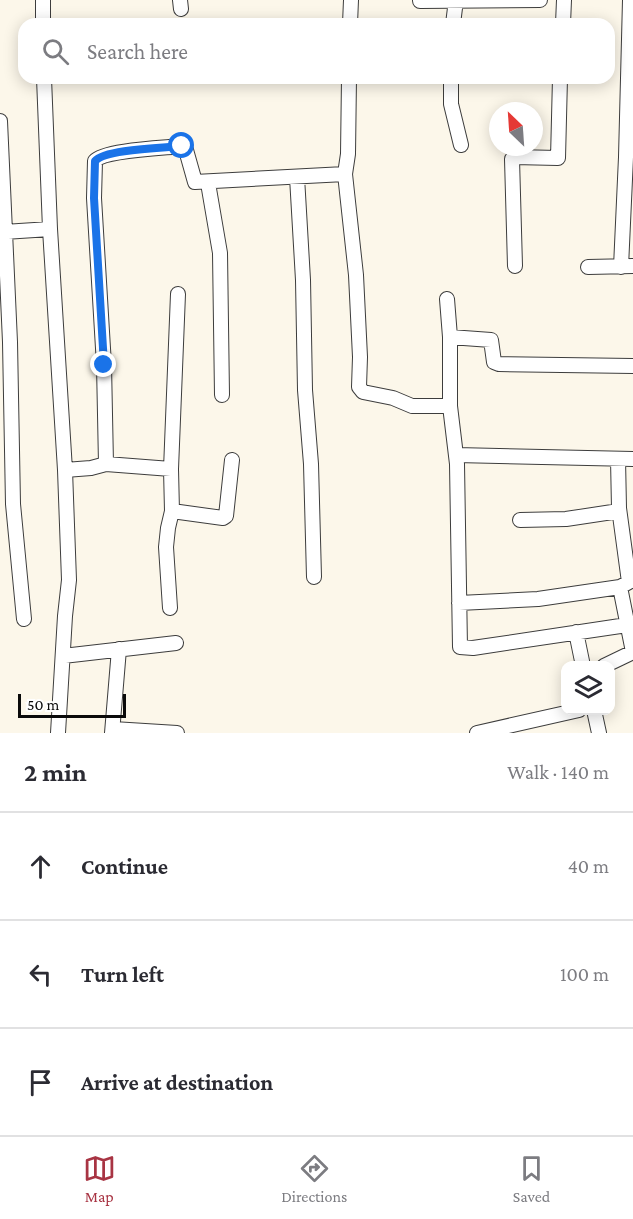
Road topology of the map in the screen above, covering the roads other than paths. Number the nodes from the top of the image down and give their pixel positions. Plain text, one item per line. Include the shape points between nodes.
1 (43, 0) edge
2 (351, 0) edge
3 (456, 0) edge
4 (540, 0) edge
5 (564, 0) edge
6 (630, 0) edge
7 (420, 1) edge
8 (43, 18) edge
9 (350, 18) edge
10 (454, 18) edge
11 (563, 18) edge
12 (44, 84) edge
13 (349, 84) edge
14 (451, 84) edge
15 (560, 84) edge
16 (0, 121) edge
17 (461, 145) dead end
18 (345, 174) junction
19 (297, 177) junction
20 (208, 183) junction
21 (50, 229) junction
22 (4, 232) junction
23 (515, 266) dead end
24 (627, 266) edge
25 (588, 267) dead end
26 (178, 294) dead end
27 (447, 299) dead end
28 (450, 337) junction
29 (633, 366) edge
30 (222, 395) dead end
31 (450, 406) junction
32 (456, 455) junction
33 (618, 459) junction
34 (633, 459) edge
35 (232, 460) dead end
36 (106, 464) junction
37 (171, 469) junction
38 (66, 470) junction
39 (172, 512) junction
40 (619, 512) junction
41 (520, 520) dead end
42 (314, 577) dead end
43 (620, 587) junction
44 (459, 603) junction
45 (170, 608) dead end
46 (24, 619) dead end
47 (627, 625) junction
48 (576, 633) junction
49 (176, 643) dead end
50 (119, 649) junction
51 (63, 656) junction
52 (582, 661) edge
53 (614, 661) edge
54 (561, 715) edge
55 (595, 715) edge
56 (112, 731) edge
57 (58, 733) edge
58 (177, 733) edge
59 (477, 733) edge
60 (599, 733) edge

1 - 8 street
2 - 9 street
3 - 4 street
3 - 7 street
3 - 10 street
5 - 11 street
6 - 24 street
12 - 21 street
13 - 18 street
14 - 17 street via 451,104
15 - 23 street via 558,158 512,159
16 - 22 street
18 - 19 street
18 - 31 street via 356,275 359,387 363,392 412,406
19 - 20 street
19 - 42 street
20 - 30 street via 220,253
20 - 36 street via 195,182 182,146 98,156 95,161
21 - 22 street
21 - 38 street
22 - 46 street via 13,504
24 - 25 street
26 - 37 street
27 - 28 street
28 - 29 street via 491,340 494,362 499,364
28 - 31 street
31 - 32 street
32 - 33 street
32 - 44 street
33 - 34 street
33 - 40 street
35 - 39 street via 226,516
36 - 37 street
36 - 38 street
37 - 39 street
38 - 51 street via 69,580
39 - 45 street via 166,547
40 - 41 street
40 - 43 street via 629,582
43 - 44 street via 538,599
43 - 47 street
44 - 48 street via 459,641 463,648
47 - 48 street
47 - 53 street via 633,652
48 - 52 street
49 - 50 street
50 - 51 street
50 - 56 street
51 - 57 street
54 - 59 street
55 - 60 street
56 - 58 street

